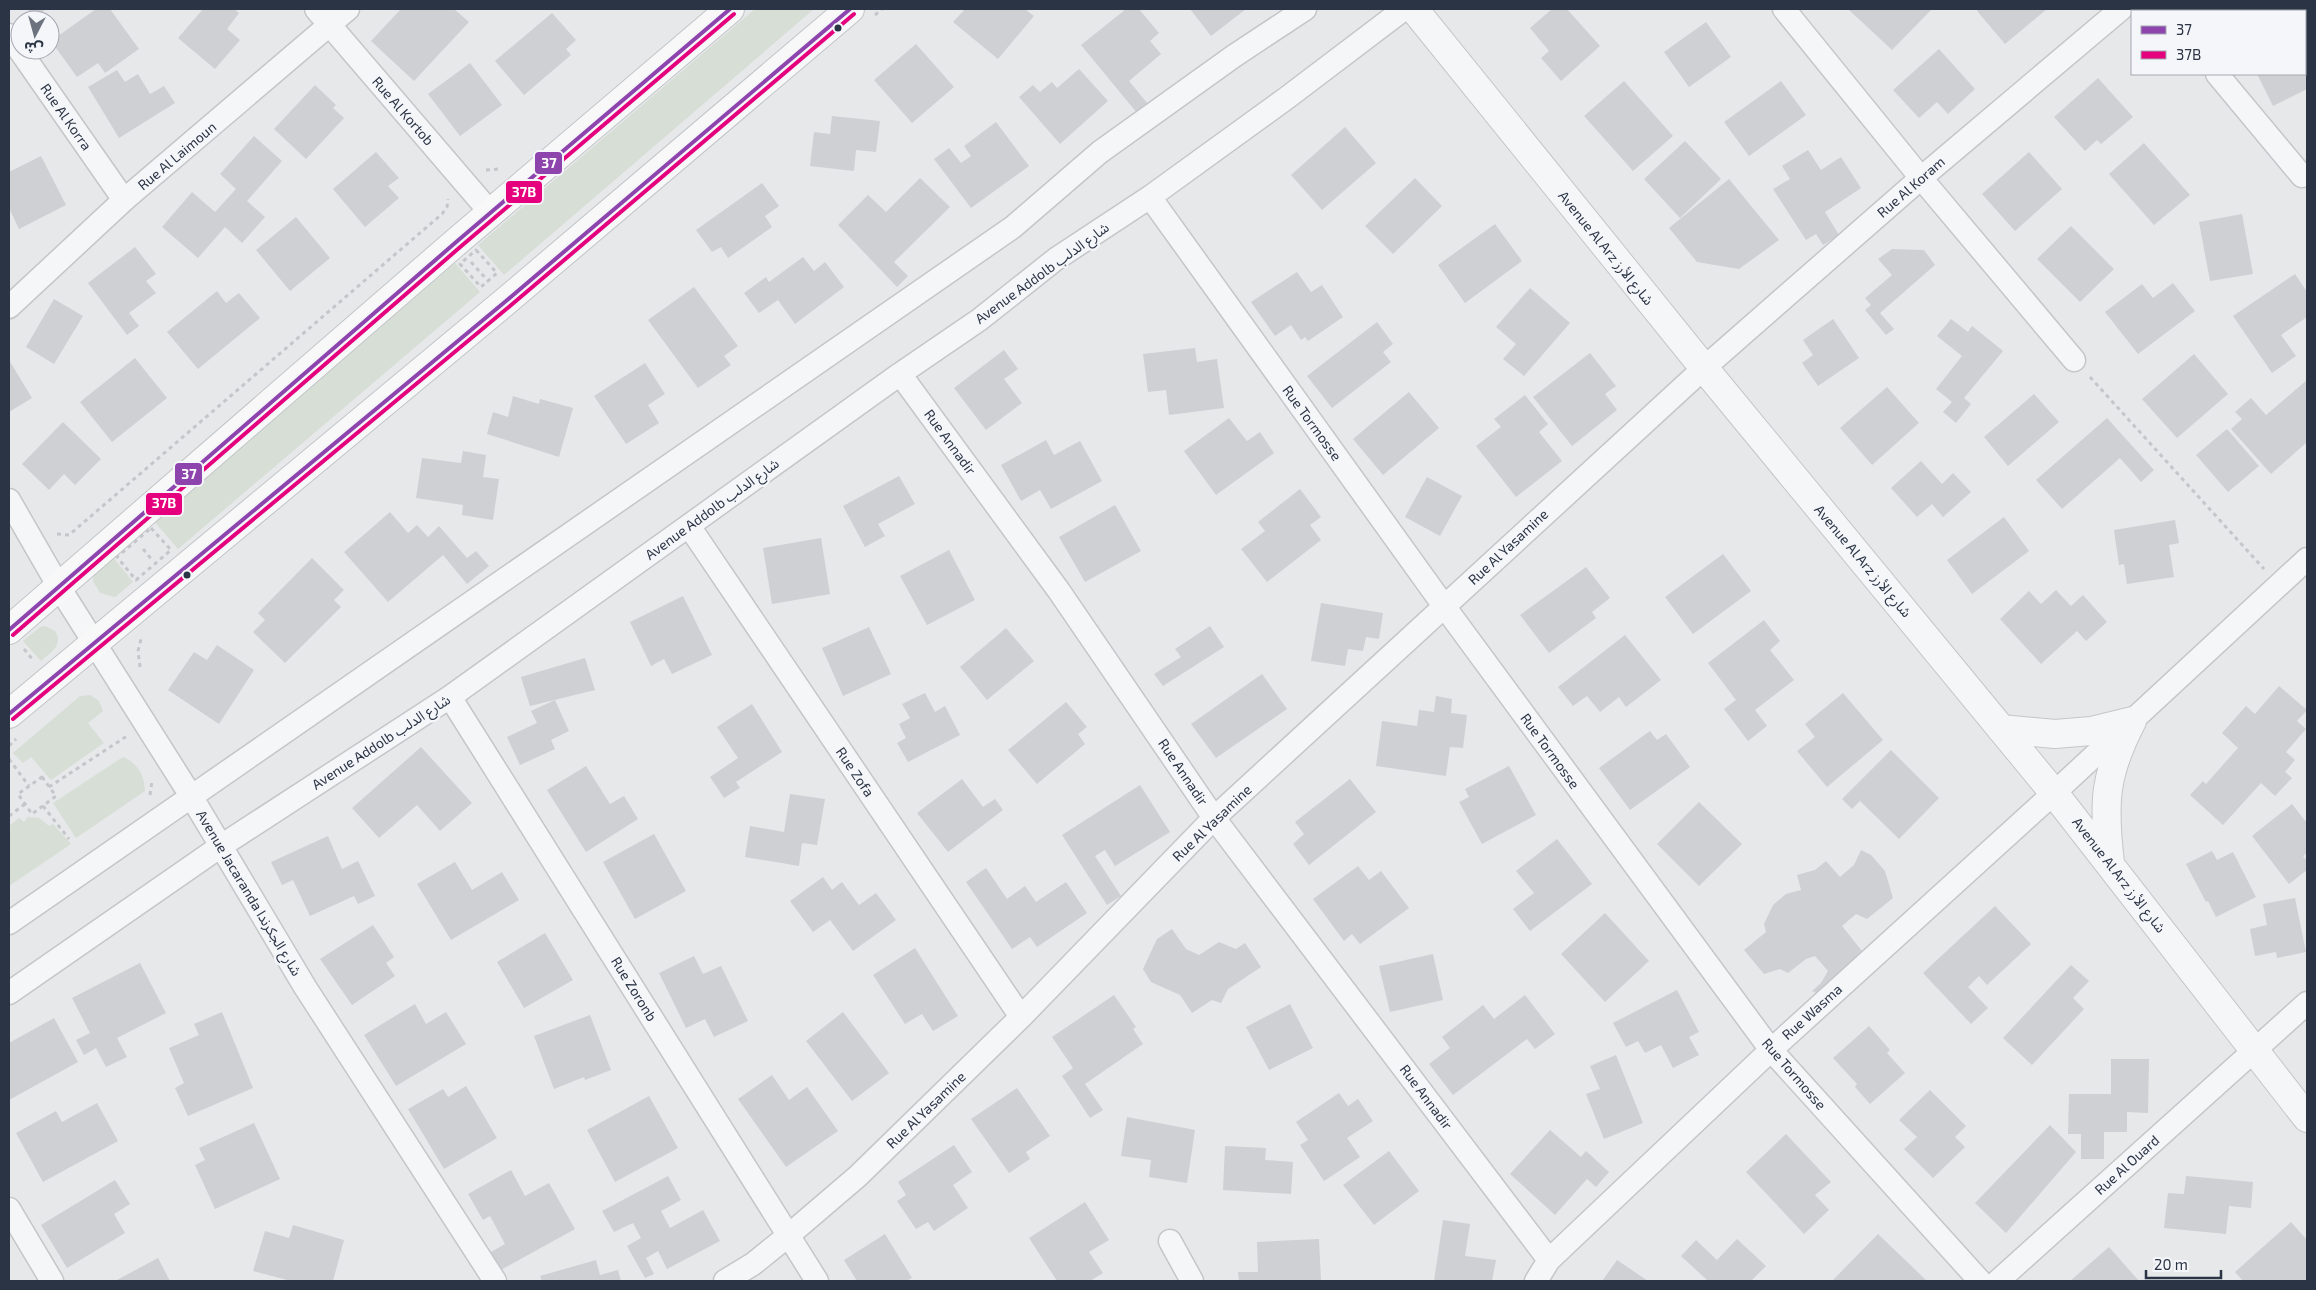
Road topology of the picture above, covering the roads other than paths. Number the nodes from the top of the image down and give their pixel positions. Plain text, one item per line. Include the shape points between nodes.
1 (348, 9) edge
2 (730, 9) edge
3 (850, 9) edge
4 (1306, 9) edge
5 (1404, 9) edge
6 (1414, 9) edge
7 (1784, 9) edge
8 (2122, 9) edge
9 (322, 17) edge
10 (9, 35) edge
11 (2218, 75) edge
12 (2302, 176) dead end
13 (1921, 178) junction
14 (1150, 197) junction
15 (124, 200) junction
16 (490, 212) junction
17 (9, 307) edge
18 (2074, 360) road end
19 (1704, 368) junction
20 (900, 374) junction
21 (9, 500) edge
22 (689, 526) junction
23 (2307, 559) edge
24 (59, 587) junction
25 (1444, 606) junction
26 (15, 639) edge
27 (95, 643) junction
28 (450, 697) junction
29 (2132, 721) junction
30 (15, 724) edge
31 (2001, 729) junction
32 (2054, 793) junction
33 (191, 796) junction
34 (1214, 818) junction
35 (221, 846) junction
36 (2110, 862) junction
37 (9, 923) edge
38 (9, 993) edge
39 (2307, 1003) edge
40 (1022, 1018) junction
41 (2255, 1048) junction
42 (1771, 1050) junction
43 (2307, 1118) edge
44 (9, 1209) edge
45 (789, 1235) junction
46 (1170, 1241) dead end
47 (1549, 1260) junction
48 (52, 1281) edge
49 (495, 1281) edge
50 (725, 1281) edge
51 (817, 1281) edge
52 (1192, 1281) edge
53 (1536, 1281) edge
54 (1980, 1281) edge
55 (1998, 1281) edge

1 - 9 street, Rue Al Laimoun
2 - 16 main road
3 - 27 main road
4 - 33 street via 1100,152 1013,227
5 - 14 street, Avenue Addolb شارع الدلب
6 - 19 street, Avenue Al Arz شارع الأرز
7 - 13 street
8 - 13 street, Rue Al Koram
9 - 15 street, Rue Al Laimoun
9 - 16 street, Rue Al Kortob
10 - 15 street, Rue Al Korra
11 - 12 street
13 - 18 street
13 - 19 street, Rue Al Koram
14 - 20 street, Avenue Addolb شارع الدلب via 1056,259 979,320
14 - 25 street, Rue Tormosse
15 - 17 street, Rue Al Laimoun
16 - 24 main road
19 - 25 street, Rue Al Yasamine
19 - 31 street, Avenue Al Arz شارع الأرز
20 - 22 street, Avenue Addolb شارع الدلب
20 - 34 street, Rue Annadir via 1059,591
21 - 24 street, Avenue Jacaranda شارع الجكرندا
22 - 28 street, Avenue Addolb شارع الدلب
22 - 40 street, Rue Zofa
23 - 29 street, Rue Wasma
24 - 26 main road
24 - 27 street, Avenue Jacaranda شارع الجكرندا
25 - 34 street, Rue Al Yasamine
25 - 42 street, Rue Tormosse
27 - 30 main road
27 - 33 street, Avenue Jacaranda شارع الجكرندا
28 - 35 street, Avenue Addolb شارع الدلب
28 - 45 street, Rue Zoronb
29 - 31 street via 2091,731 2055,734
29 - 32 street, Rue Wasma
29 - 36 street via 2113,762 2108,783 2106,828
31 - 32 street, Avenue Al Arz شارع الأرز
32 - 36 street, Avenue Al Arz شارع الأرز
32 - 42 street, Rue Wasma
33 - 35 street, Avenue Jacaranda شارع الجكرندا
33 - 37 street
34 - 40 street, Rue Al Yasamine
34 - 47 street, Rue Annadir
35 - 38 street, Avenue Addolb شارع الدلب
35 - 49 street, Avenue Jacaranda شارع الجكرندا via 305,987
36 - 41 street, Avenue Al Arz شارع الأرز
39 - 41 street, Rue Al Ouard
40 - 45 street, Rue Al Yasamine via 858,1176
41 - 43 street, Avenue Al Arz شارع الأرز
41 - 55 street, Rue Al Ouard
42 - 47 street, Rue Wasma
42 - 54 street, Rue Tormosse
44 - 48 street
45 - 50 street, Rue Al Yasamine via 753,1264
45 - 51 street, Rue Zoronb
46 - 52 street
47 - 53 street, Rue Wasma

